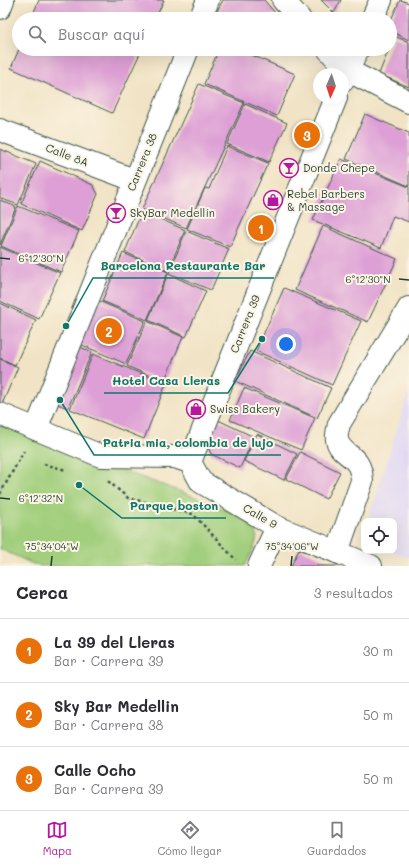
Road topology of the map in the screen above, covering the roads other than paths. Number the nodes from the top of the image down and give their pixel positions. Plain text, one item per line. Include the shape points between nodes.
1 (3, 0) edge
2 (208, 0) edge
3 (283, 0) edge
4 (381, 0) edge
5 (0, 8) edge
6 (203, 12) edge
7 (294, 12) edge
8 (375, 12) edge
9 (185, 56) edge
10 (332, 56) edge
11 (355, 56) edge
12 (340, 68) edge
13 (349, 68) edge
14 (349, 78) edge
15 (409, 102) edge
16 (334, 104) edge
17 (0, 130) edge
18 (134, 180) junction
19 (409, 308) edge
20 (0, 414) edge
21 (36, 429) junction
22 (190, 462) junction
23 (277, 527) junction
24 (337, 552) junction
25 (259, 566) edge
26 (371, 566) edge

1 - 5 street
2 - 6 street
3 - 7 street
4 - 8 street
9 - 18 street, Carrera 38
10 - 12 street
11 - 13 street
14 - 15 street
16 - 22 street, Carrera 39
17 - 18 street, Calle 8A
18 - 21 street, Carrera 38
19 - 24 street via 339,424 337,438 340,448 358,464 362,481
20 - 21 street
21 - 22 street via 101,456 175,457
22 - 23 street, Calle 9 via 201,482
23 - 24 street, Calle 9
23 - 25 street
24 - 26 street, Calle 9

